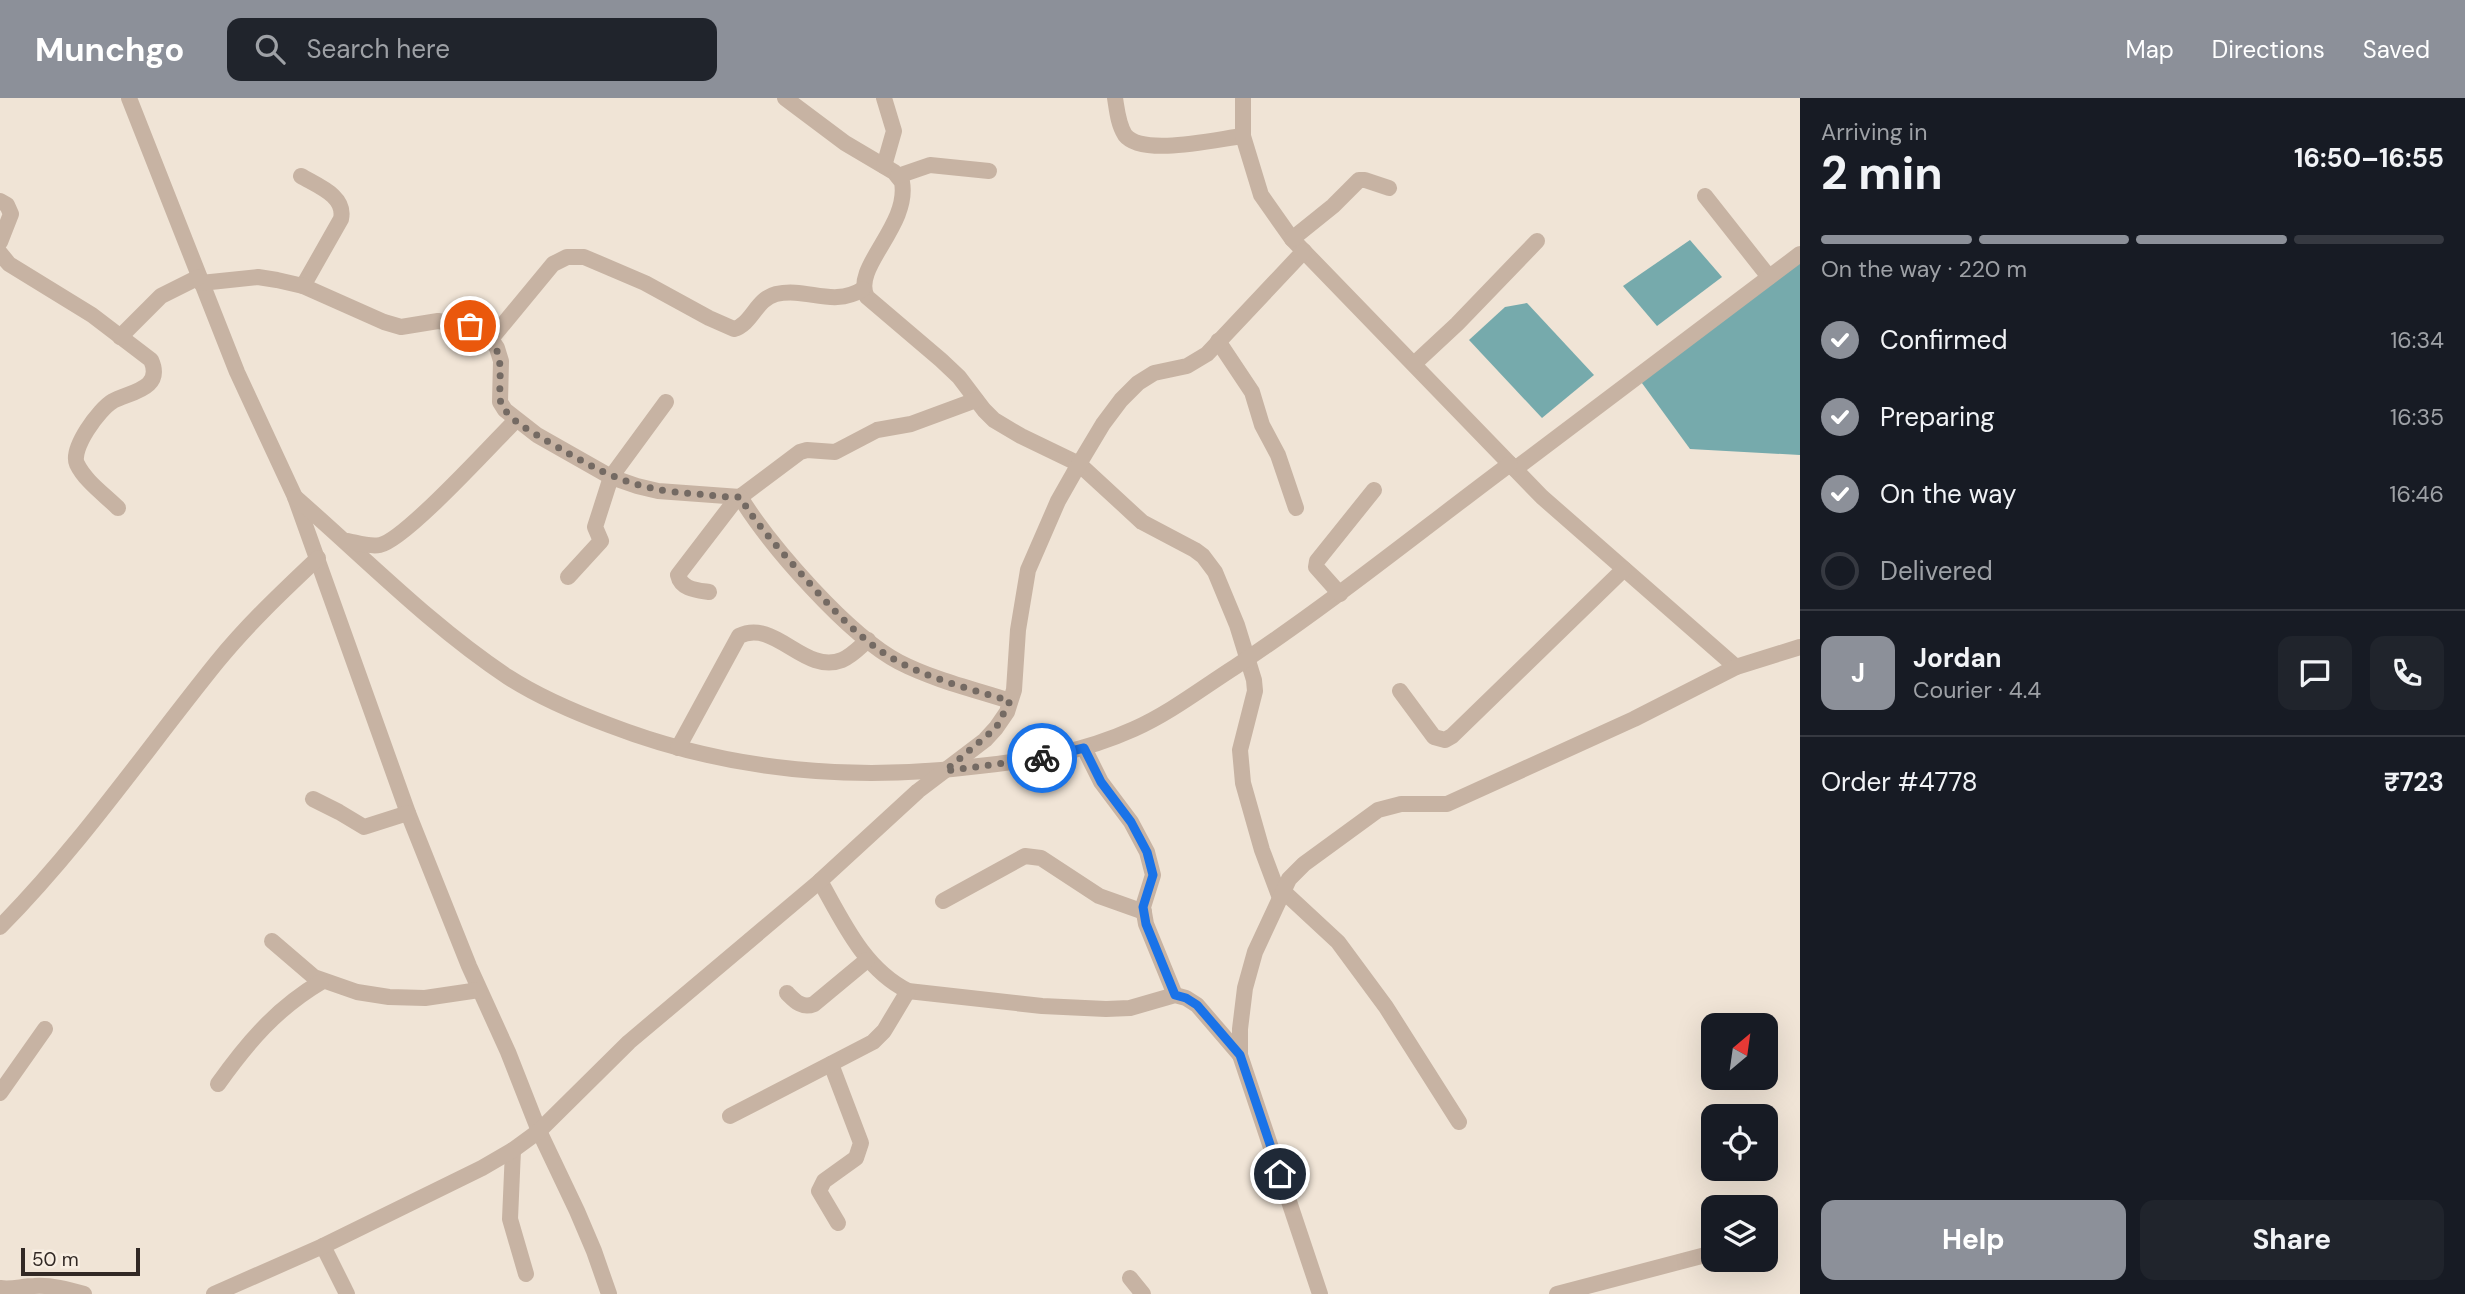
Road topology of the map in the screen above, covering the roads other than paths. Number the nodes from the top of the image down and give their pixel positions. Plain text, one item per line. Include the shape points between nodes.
1 (129, 98) edge
2 (785, 98) edge
3 (884, 98) edge
4 (1115, 98) edge
5 (1242, 98) edge
6 (1243, 136) junction
7 (884, 166) junction
8 (989, 171) dead end
9 (302, 176) dead end
10 (898, 176) junction
11 (1389, 188) dead end
12 (1705, 196) dead end
13 (0, 201) edge
14 (1536, 241) dead end
15 (0, 242) edge
16 (1298, 245) junction
17 (0, 253) edge
18 (1800, 254) edge
19 (1769, 277) junction
20 (200, 280) junction
21 (303, 286) junction
22 (863, 289) junction
23 (121, 337) junction
24 (491, 340) junction
25 (1218, 341) junction
26 (1414, 364) junction
27 (976, 400) junction
28 (666, 402) dead end
29 (516, 420) junction
30 (1079, 464) junction
31 (1512, 466) junction
32 (611, 477) junction
33 (1374, 490) dead end
34 (295, 497) junction
35 (738, 497) junction
36 (118, 508) dead end
37 (1296, 508) dead end
38 (345, 541) junction
39 (318, 558) junction
40 (1624, 569) junction
41 (568, 577) dead end
42 (709, 592) dead end
43 (1340, 594) junction
44 (868, 640) junction
45 (1800, 647) edge
46 (1247, 659) junction
47 (1736, 667) junction
48 (1400, 691) dead end
49 (1010, 701) junction
50 (678, 748) junction
51 (1084, 748) junction
52 (945, 771) junction
53 (313, 799) dead end
54 (408, 813) junction
55 (820, 881) junction
56 (1281, 895) junction
57 (943, 901) dead end
58 (1144, 912) junction
59 (0, 927) edge
60 (272, 941) dead end
61 (867, 960) junction
62 (321, 982) junction
63 (479, 990) junction
64 (908, 990) junction
65 (787, 993) dead end
66 (1175, 995) junction
67 (46, 1029) dead end
68 (1240, 1055) junction
69 (831, 1063) junction
70 (218, 1084) dead end
71 (0, 1093) edge
72 (730, 1116) dead end
73 (1460, 1122) dead end
74 (539, 1131) junction
75 (513, 1150) junction
76 (838, 1223) dead end
77 (323, 1246) junction
78 (1701, 1256) edge
79 (526, 1274) dead end
80 (1129, 1278) dead end
81 (0, 1288) edge
82 (83, 1294) edge
83 (215, 1294) edge
84 (347, 1294) edge
85 (608, 1294) edge
86 (1143, 1294) edge
87 (1320, 1294) edge
88 (1557, 1294) edge

1 - 20 street
2 - 7 street
3 - 7 street via 894,131
4 - 6 street via 1119,123 1137,143 1168,147
5 - 6 street
6 - 16 street via 1261,195
7 - 10 street
8 - 10 street via 930,165
9 - 21 street via 335,197 342,212
10 - 22 street via 903,188 894,227 867,271
11 - 16 street via 1359,180
12 - 19 street
13 - 15 street via 11,214
14 - 26 street
16 - 25 street
16 - 26 street
17 - 23 street via 9,264
18 - 19 street
19 - 31 street
20 - 21 street via 258,277
20 - 23 street via 161,296
20 - 34 street
21 - 24 street via 401,327 457,322
22 - 24 street via 843,298 773,295 734,329 617,270 584,257 567,257 553,264
22 - 27 street via 875,305 960,377
23 - 36 street via 150,360 155,369 152,378 145,387 111,402 75,452 81,471
24 - 29 street via 501,361 500,402
25 - 30 street via 1186,366 1154,373 1138,383 1103,424
25 - 37 street via 1252,392
26 - 31 street
27 - 30 street via 1005,427
27 - 35 street via 911,424 877,430 835,452 800,452
28 - 32 street
29 - 32 street
29 - 38 street via 391,541 367,545
30 - 46 street via 1142,522 1203,556 1224,593
30 - 49 street via 1028,570
31 - 40 street
31 - 43 street
32 - 35 street via 658,491
32 - 41 street via 595,527 601,541
33 - 43 street via 1317,561 1319,571
34 - 38 street
34 - 39 street
35 - 42 street via 678,575 685,586
35 - 44 street via 820,595
38 - 50 street via 443,628 509,677 568,709
39 - 54 street
39 - 59 street via 239,636 89,828
40 - 47 street
40 - 48 street via 1452,736 1444,740 1434,737
43 - 46 street
44 - 49 street via 926,674
44 - 50 street via 841,660 826,663 758,632 739,636
45 - 47 street
46 - 51 street via 1137,728
46 - 56 street via 1255,691 1240,750 1243,783
47 - 56 street via 1447,804 1401,803 1378,810 1304,864
49 - 52 street via 996,728
50 - 52 street via 787,770 837,774
51 - 52 street
51 - 58 street via 1147,852 1153,875
52 - 55 street
53 - 54 street via 364,827
54 - 63 street
55 - 61 street
55 - 74 street via 629,1042
56 - 68 street via 1255,952 1245,988
56 - 73 street via 1338,942
57 - 58 street via 1025,856 1033,856 1099,896
58 - 66 street
60 - 62 street
61 - 64 street
61 - 65 street via 807,1007
62 - 63 street via 389,997 425,998
62 - 70 street via 295,997 261,1028
63 - 74 street
64 - 66 street via 1106,1009
64 - 69 street via 873,1042
66 - 68 street via 1197,1005
67 - 71 street
68 - 87 street
69 - 72 street
69 - 76 street via 861,1143 856,1158 824,1181 819,1191
74 - 75 street
74 - 85 street via 586,1231
75 - 77 street
75 - 79 street via 510,1219
77 - 83 street
77 - 84 street
78 - 88 street
80 - 86 street
81 - 82 street via 59,1286

